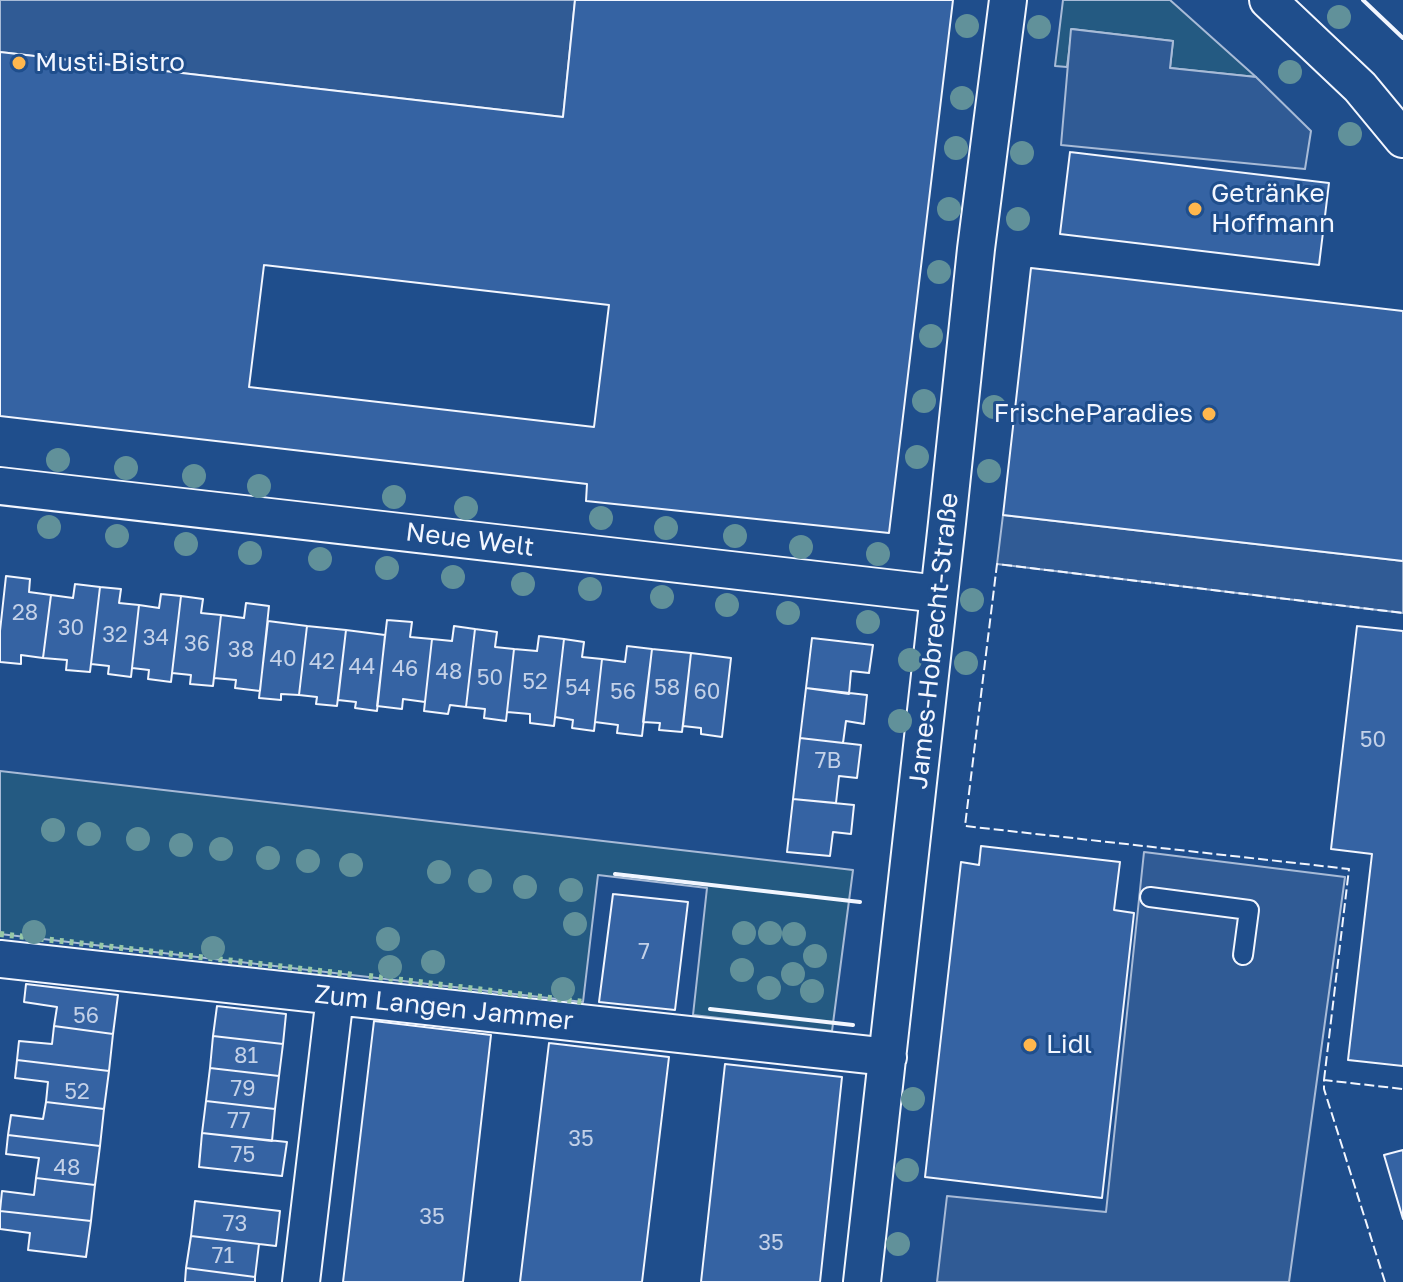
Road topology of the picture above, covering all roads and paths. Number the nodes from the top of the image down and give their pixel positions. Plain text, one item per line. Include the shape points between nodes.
1 (1008, 0) edge
2 (1268, 0) edge
3 (1403, 139) edge
4 (0, 486) edge
5 (939, 594) junction
6 (1150, 897) dead end
7 (1243, 955) dead end
8 (0, 959) edge
9 (335, 996) junction
10 (888, 1057) junction
11 (301, 1282) edge
12 (862, 1282) edge

1 - 5 street, James-Hobrecht-Straße
2 - 3 street via 1360,87
4 - 5 street, Neue Welt
5 - 10 street, James-Hobrecht-Straße
6 - 7 lane via 1249,910
8 - 9 street, Zum Langen Jammer
9 - 10 street, Zum Langen Jammer
9 - 11 street
10 - 12 street, James-Hobrecht-Straße

